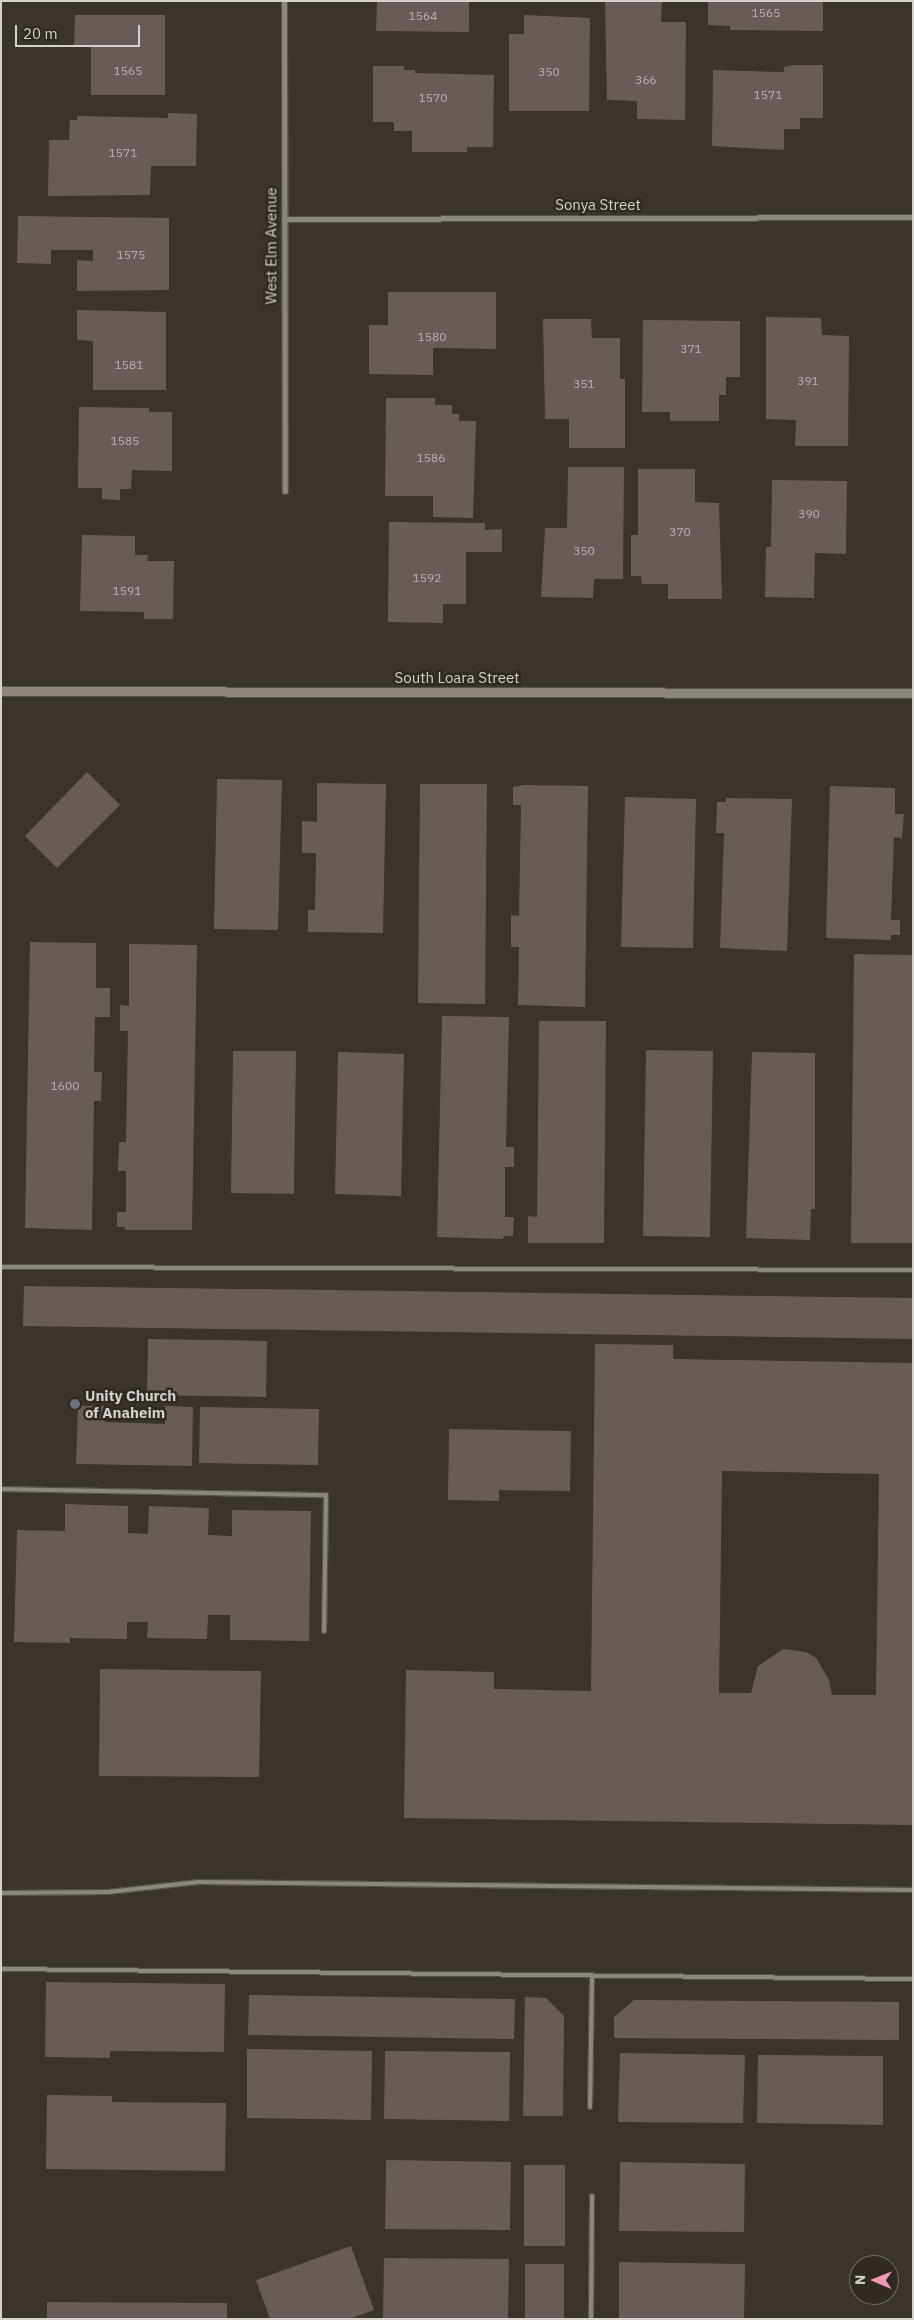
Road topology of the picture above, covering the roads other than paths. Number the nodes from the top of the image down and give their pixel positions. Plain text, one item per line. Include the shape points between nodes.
1 (284, 1) edge
2 (913, 217) edge
3 (284, 218) junction
4 (285, 491) dead end
5 (1, 691) edge
6 (913, 693) edge
7 (1, 1266) edge
8 (913, 1270) edge
9 (1, 1490) edge
10 (324, 1631) dead end
11 (913, 1890) edge
12 (1, 1893) edge
13 (1, 1969) edge
14 (592, 1975) junction
15 (913, 1978) edge
16 (590, 2107) dead end
17 (592, 2196) dead end
18 (591, 2319) edge

1 - 3 street, West Elm Avenue
2 - 3 street, Sonya Street
3 - 4 street, West Elm Avenue
5 - 6 street, South Loara Street
7 - 8 lane
9 - 10 lane via 326,1495
11 - 12 lane via 198,1882 108,1892
13 - 14 lane
14 - 15 lane
14 - 16 lane
17 - 18 lane

